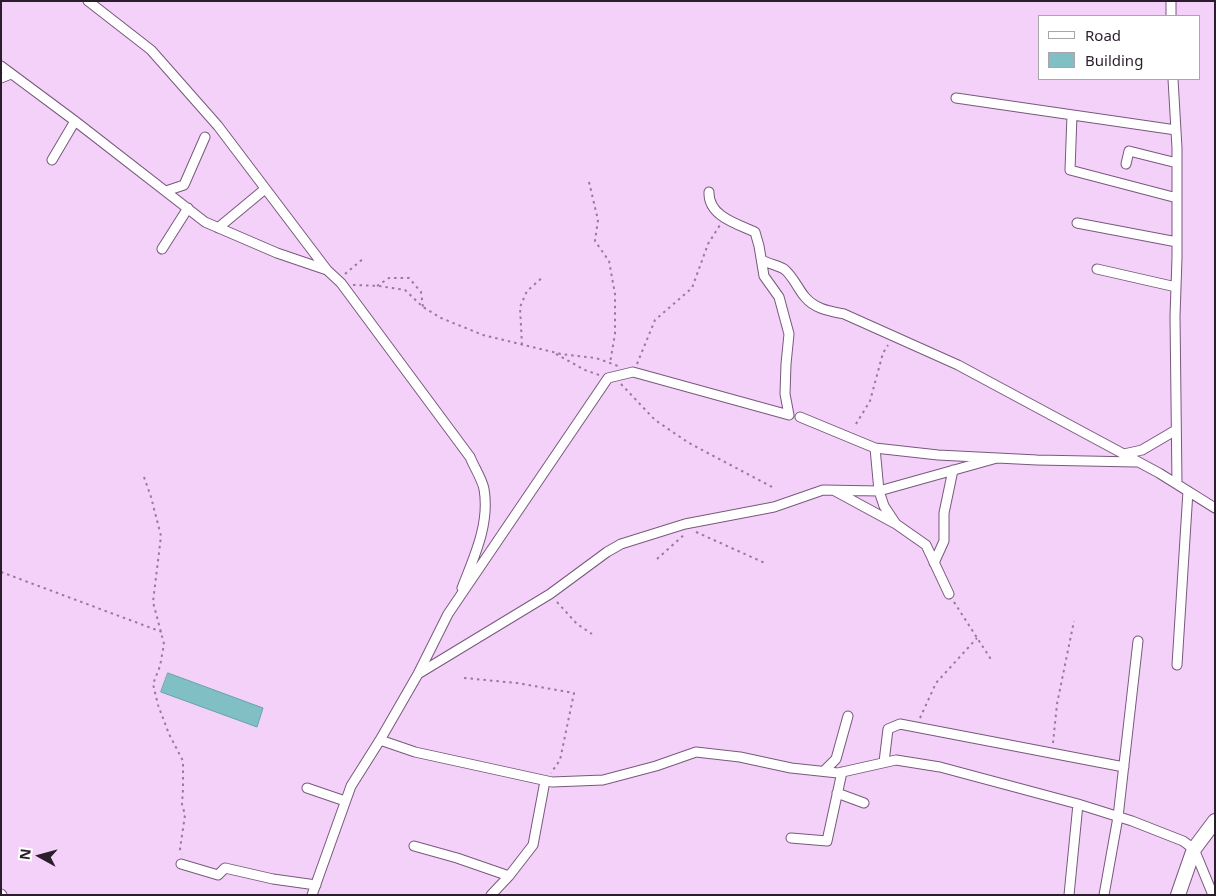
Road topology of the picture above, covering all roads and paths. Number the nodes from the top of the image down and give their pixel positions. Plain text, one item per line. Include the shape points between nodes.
1 (88, 1) edge
2 (1171, 1) edge
3 (101, 5) edge
4 (1171, 15) edge
5 (1, 66) edge
6 (11, 74) junction
7 (1, 78) edge
8 (1173, 80) edge
9 (956, 98) dead end
10 (1072, 115) junction
11 (75, 121) junction
12 (1176, 130) junction
13 (205, 137) dead end
14 (52, 160) dead end
15 (1177, 163) junction
16 (1126, 164) dead end
17 (589, 182) dead end
18 (265, 189) junction
19 (166, 191) junction
20 (709, 192) dead end
21 (1177, 198) junction
22 (188, 208) junction
23 (724, 219) junction
24 (1078, 223) dead end
25 (218, 228) junction
26 (1177, 242) junction
27 (162, 249) dead end
28 (364, 258) dead end
29 (762, 260) junction
30 (1097, 269) dead end
31 (327, 270) junction
32 (543, 277) dead end
33 (340, 282) junction
34 (377, 286) junction
35 (1176, 287) junction
36 (423, 307) junction
37 (892, 336) junction
38 (522, 345) junction
39 (553, 352) junction
40 (610, 363) junction
41 (633, 372) junction
42 (611, 377) junction
43 (800, 417) dead end
44 (856, 424) dead end
45 (1176, 430) junction
46 (875, 448) junction
47 (1124, 454) junction
48 (997, 458) junction
49 (1139, 462) junction
50 (953, 470) junction
51 (144, 477) dead end
52 (1177, 484) junction
53 (774, 488) dead end
54 (834, 491) junction
55 (879, 491) junction
56 (1188, 491) junction
57 (1215, 508) edge
58 (896, 524) junction
59 (657, 559) dead end
60 (934, 563) junction
61 (766, 564) dead end
62 (1, 572) edge
63 (550, 594) junction
64 (949, 594) joint
65 (458, 599) junction
66 (1074, 621) dead end
67 (162, 632) junction
68 (592, 634) dead end
69 (977, 638) junction
70 (1138, 641) dead end
71 (992, 661) dead end
72 (1177, 665) dead end
73 (418, 674) junction
74 (464, 678) dead end
75 (848, 716) dead end
76 (916, 727) junction
77 (380, 740) junction
78 (1052, 753) junction
79 (884, 762) junction
80 (1124, 767) junction
81 (824, 771) junction
82 (842, 772) junction
83 (545, 781) junction
84 (307, 788) dead end
85 (837, 793) junction
86 (345, 802) junction
87 (864, 803) dead end
88 (1078, 804) junction
89 (1118, 817) junction
90 (1215, 821) edge
91 (792, 838) dead end
92 (414, 846) dead end
93 (1194, 849) junction
94 (183, 865) joint
95 (509, 876) junction
96 (316, 885) junction
97 (1213, 892) edge
98 (312, 895) edge
99 (491, 895) edge
100 (1069, 895) edge
101 (1104, 895) edge
102 (1178, 895) edge

1 - 3 street
2 - 4 street
3 - 18 street via 151,50 218,126
5 - 6 street
6 - 7 street
6 - 11 street
8 - 12 street
9 - 10 street
10 - 12 street
10 - 21 street via 1070,170
11 - 14 street
11 - 19 street
12 - 15 street
13 - 19 street via 184,185
15 - 16 street via 1129,151
15 - 21 street
17 - 40 path via 598,220 595,242 609,261 615,294 615,334
18 - 25 street
18 - 31 street
19 - 22 street
20 - 23 street via 710,203
21 - 26 street
22 - 25 street
22 - 27 street
23 - 29 street via 755,232
23 - 41 path via 708,244 692,288 655,320
24 - 26 street
25 - 31 street
26 - 35 street
28 - 33 path
29 - 37 street via 784,269 814,306 844,314
29 - 41 street via 764,276 779,297 789,334 785,387 789,415
30 - 35 street
31 - 33 street
32 - 38 path via 528,291 520,307
33 - 34 path
33 - 65 street via 470,457 484,488 486,512 481,537
34 - 36 path via 405,290
34 - 36 path via 389,278 409,278 421,292
35 - 45 street
36 - 38 path via 483,335
37 - 44 path via 883,353 870,401
37 - 47 street via 958,365
38 - 39 path
39 - 40 path
39 - 42 path via 585,370
40 - 41 path
41 - 42 street
42 - 53 path via 655,420 689,443
42 - 65 street
43 - 46 street
45 - 47 street via 1142,450
45 - 52 street
46 - 48 street
46 - 55 street
47 - 49 street
48 - 49 street
48 - 50 street
49 - 52 street
50 - 55 street
50 - 60 street via 944,513 944,541
51 - 67 path via 161,536 153,602
52 - 56 street
54 - 55 street
54 - 58 street
54 - 63 street via 823,490 774,507 686,524 621,544
55 - 58 street
56 - 57 street
56 - 72 street
58 - 60 street via 926,545
59 - 61 path via 691,529
60 - 64 street
62 - 67 path
63 - 68 path via 576,624
63 - 73 street
64 - 69 path
65 - 73 street
66 - 78 path via 1057,704
67 - 94 path via 164,644 153,684 169,734 183,761 184,815 180,849
69 - 71 path
69 - 76 path via 936,683
70 - 80 street
73 - 77 street
74 - 83 path via 574,693 560,760
75 - 81 street via 836,759
76 - 78 street
76 - 79 street via 900,724 888,730
77 - 83 street via 415,752
77 - 86 street via 351,786
78 - 80 street
79 - 82 street
79 - 88 street via 896,760 940,767
80 - 89 street
81 - 82 street
81 - 83 street via 696,752 603,780
82 - 85 street
83 - 95 street via 533,845
84 - 86 street
85 - 87 street
85 - 91 street via 827,841
86 - 96 street
88 - 89 street
88 - 100 street
89 - 93 street via 1183,841
89 - 101 street
90 - 93 street
92 - 95 street
93 - 97 street
93 - 102 street
94 - 96 street via 218,875 225,868
95 - 99 street
96 - 98 street

